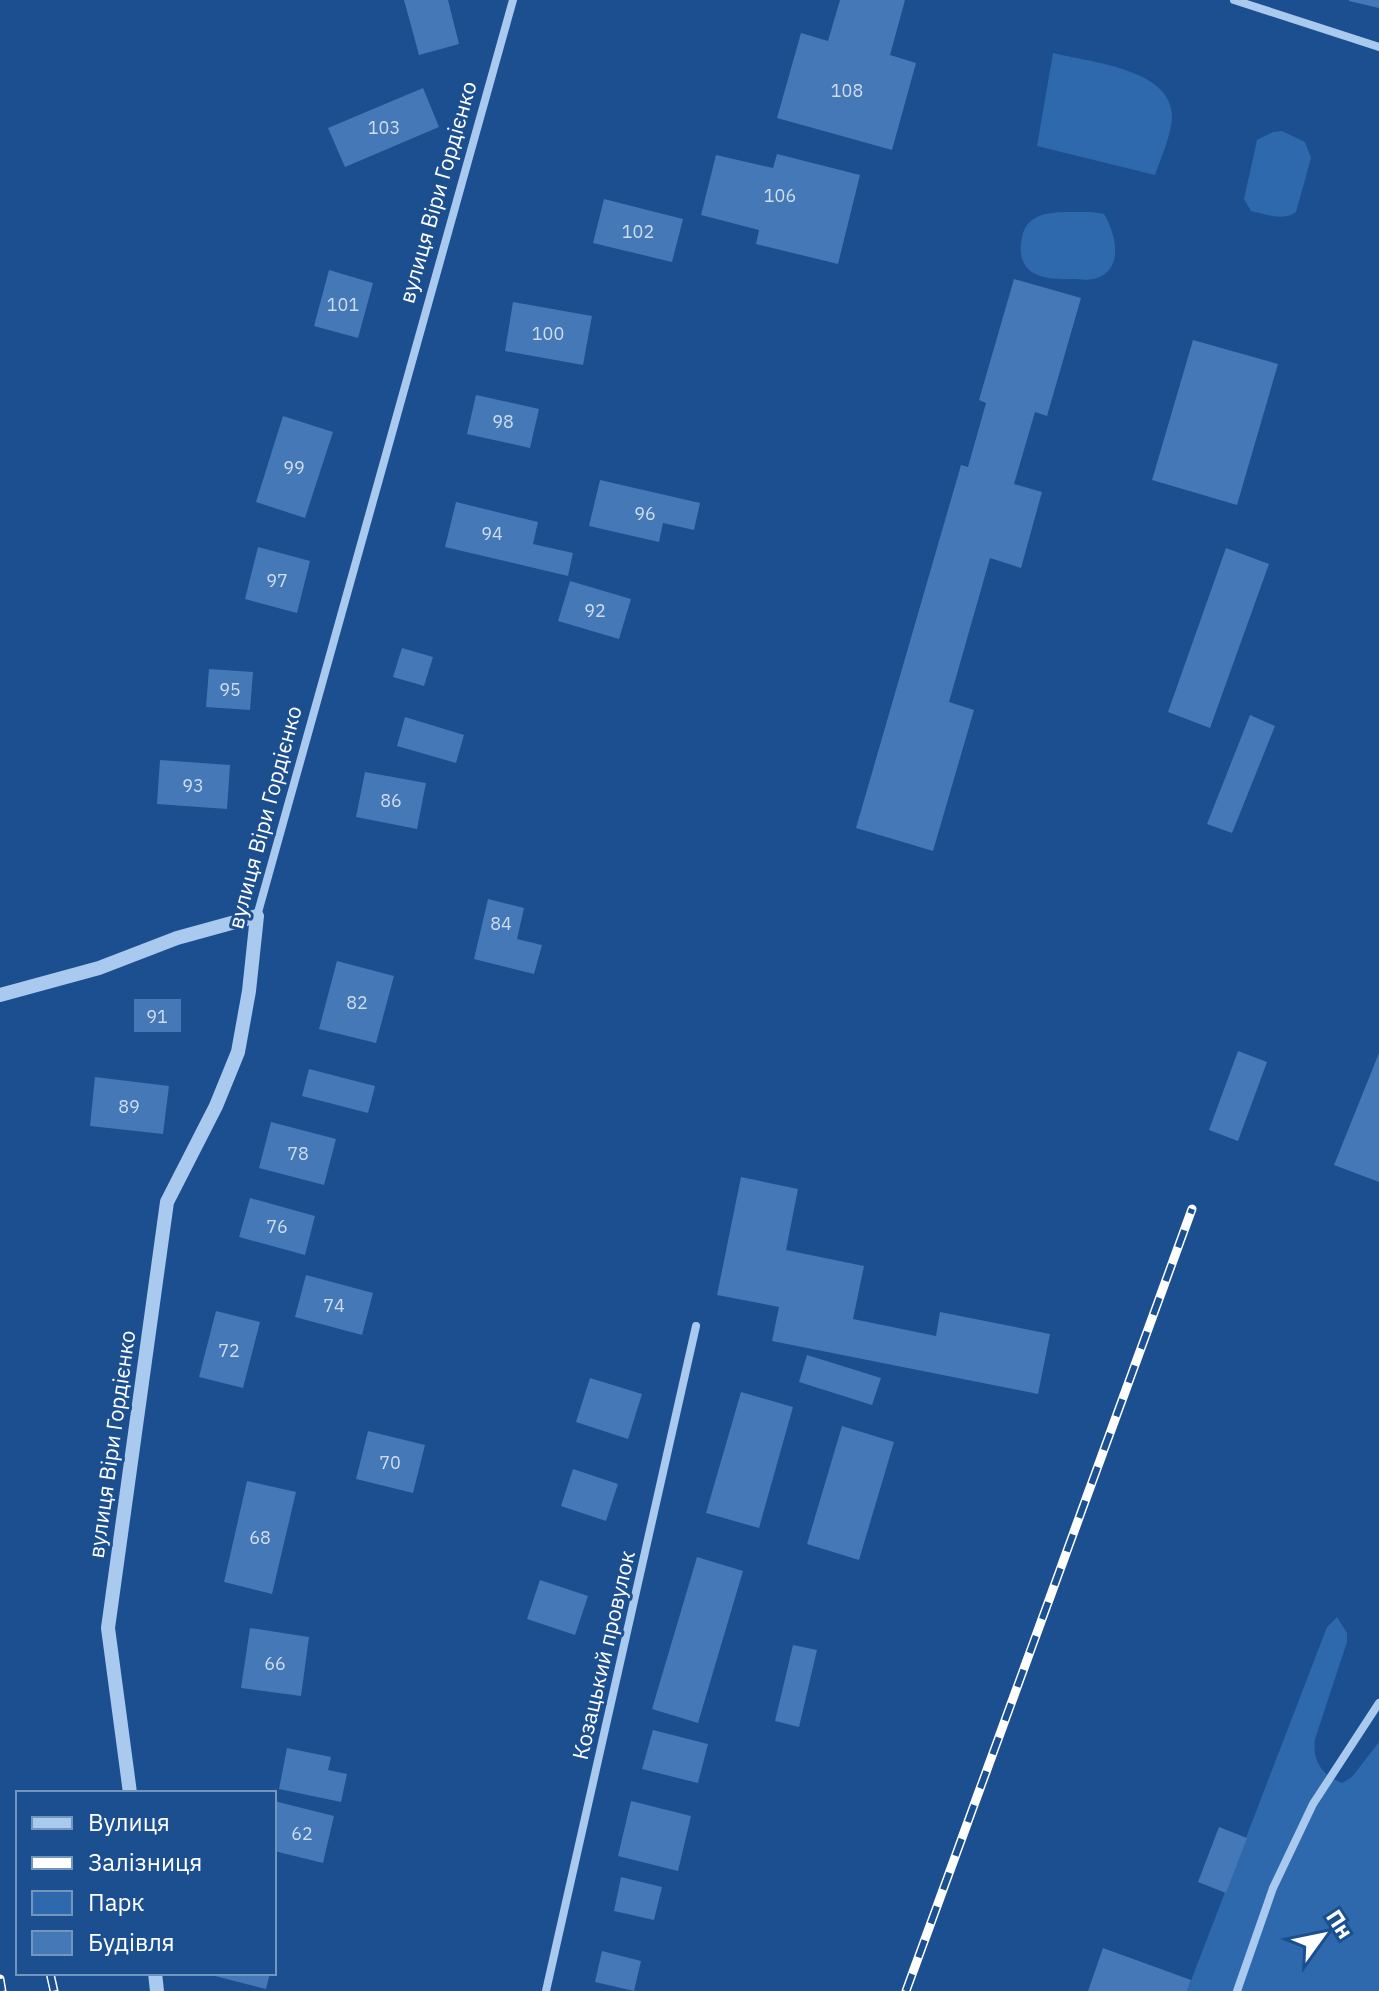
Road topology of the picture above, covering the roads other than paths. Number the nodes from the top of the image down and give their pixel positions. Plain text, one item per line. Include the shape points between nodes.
1 (513, 0) edge
2 (1234, 0) edge
3 (1379, 47) edge
4 (257, 916) junction
5 (2, 995) edge
6 (696, 1326) dead end
7 (1379, 1703) edge
8 (130, 1791) edge
9 (546, 1991) edge
10 (1237, 1991) edge

1 - 4 street, вулиця Віри Гордієнко
2 - 3 street
4 - 5 street
4 - 8 street, вулиця Віри Гордієнко via 238,1052 167,1202 108,1628
6 - 9 street, Козацький провулок
7 - 10 street via 1313,1804 1273,1888

